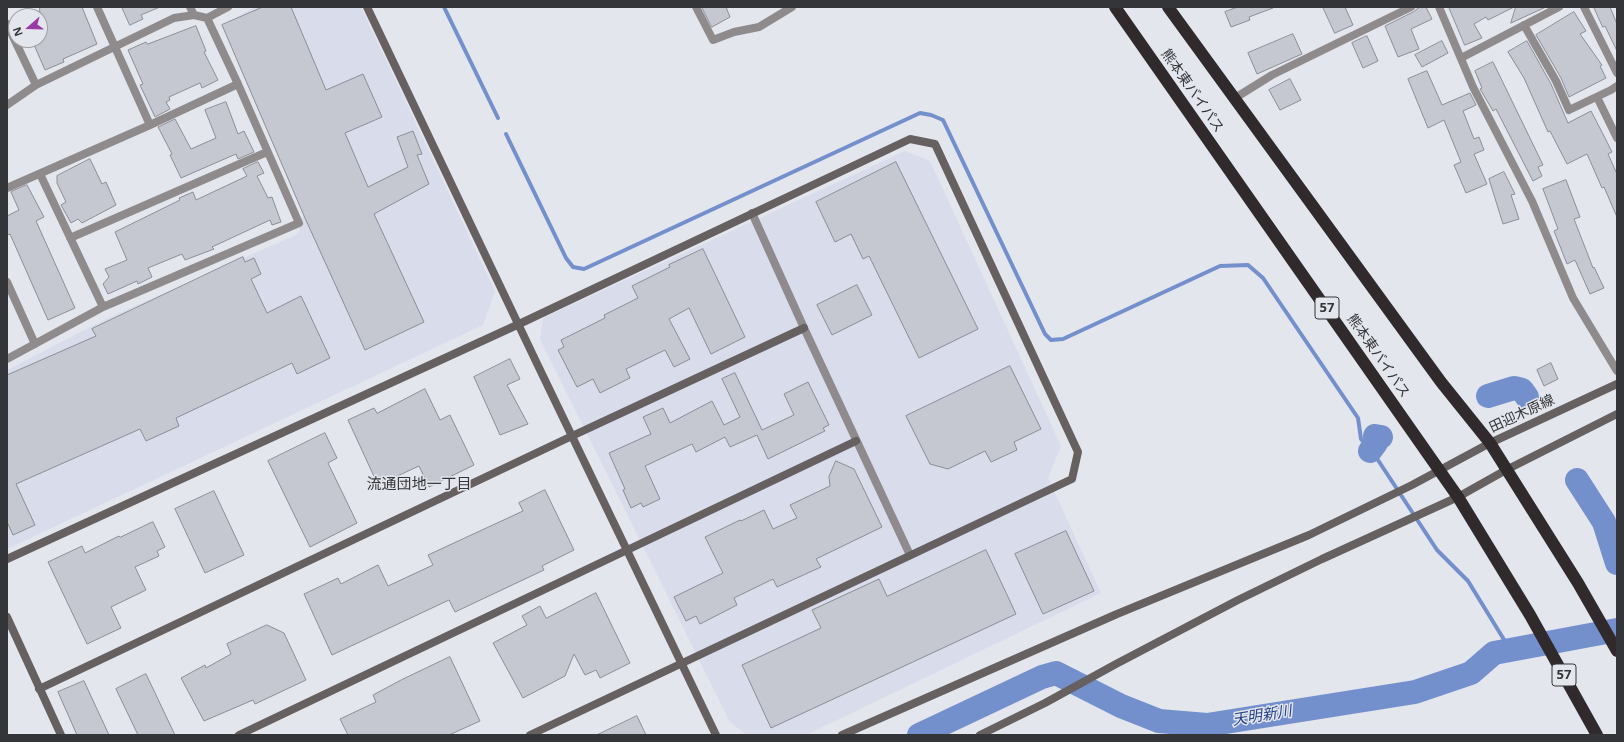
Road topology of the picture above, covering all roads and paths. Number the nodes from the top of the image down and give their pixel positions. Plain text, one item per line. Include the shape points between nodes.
1 (97, 7) edge
2 (190, 7) edge
3 (228, 7) edge
4 (367, 7) edge
5 (696, 7) edge
6 (792, 7) edge
7 (1115, 7) edge
8 (1168, 7) edge
9 (1411, 7) edge
10 (1440, 7) edge
11 (1559, 7) edge
12 (1584, 7) edge
13 (194, 15) junction
14 (207, 18) junction
15 (7, 24) edge
16 (1524, 25) junction
17 (115, 46) junction
18 (1461, 58) junction
19 (1617, 73) edge
20 (238, 84) junction
21 (36, 85) junction
22 (1617, 86) edge
23 (1597, 96) junction
24 (1235, 98) junction
25 (7, 105) edge
26 (150, 125) junction
27 (1617, 138) edge
28 (267, 152) junction
29 (40, 174) junction
30 (7, 188) edge
31 (752, 213) junction
32 (70, 238) junction
33 (7, 282) edge
34 (103, 307) junction
35 (517, 325) junction
36 (804, 328) junction
37 (35, 344) junction
38 (7, 359) edge
39 (1617, 371) edge
40 (1617, 384) edge
41 (1617, 414) edge
42 (572, 436) junction
43 (856, 441) junction
44 (1490, 444) junction
45 (1440, 470) junction
46 (1506, 470) junction
47 (1458, 496) junction
48 (626, 550) junction
49 (910, 555) junction
50 (7, 560) edge
51 (7, 617) edge
52 (1617, 651) edge
53 (682, 664) junction
54 (39, 689) junction
55 (62, 735) edge
56 (239, 735) edge
57 (530, 735) edge
58 (716, 735) edge
59 (842, 735) edge
60 (980, 735) edge
61 (1597, 735) edge

1 - 17 street
2 - 13 street
3 - 14 street
4 - 35 street
5 - 6 street via 713,40 759,27
7 - 45 highway, 熊本東バイパス / 57
8 - 24 highway
9 - 24 street via 1272,75
10 - 18 street
11 - 16 street
12 - 19 street
13 - 14 street
13 - 17 street via 174,18
14 - 20 street
15 - 21 street
16 - 18 street
16 - 23 street via 1556,81 1569,110
17 - 21 street
17 - 26 street
18 - 39 street via 1473,88 1532,201 1573,298
20 - 26 street
20 - 28 street
21 - 25 street
22 - 23 street
23 - 27 street
24 - 44 highway via 1441,382
26 - 29 street
28 - 32 street
28 - 34 street via 299,223
29 - 30 street
29 - 32 street
31 - 35 street
31 - 36 street
31 - 49 street via 910,139 935,144 1078,452 1072,479
32 - 34 street
33 - 37 street
34 - 37 street
35 - 42 street
35 - 50 street
36 - 42 street
36 - 43 street
37 - 38 street
40 - 44 street, 田迎木原線
41 - 46 street
42 - 48 street
42 - 54 street
43 - 48 street
43 - 49 street
44 - 45 street, 田迎木原線
44 - 46 highway
45 - 47 highway, 熊本東バイパス / 57
45 - 59 street, 田迎木原線 via 1309,535 1117,614
46 - 47 street
46 - 52 highway via 1578,583
47 - 60 street via 1238,600
47 - 61 highway, 熊本東バイパス / 57 via 1530,615
48 - 53 street
48 - 56 street
49 - 53 street
51 - 54 street
53 - 57 street
53 - 58 street
54 - 55 street

